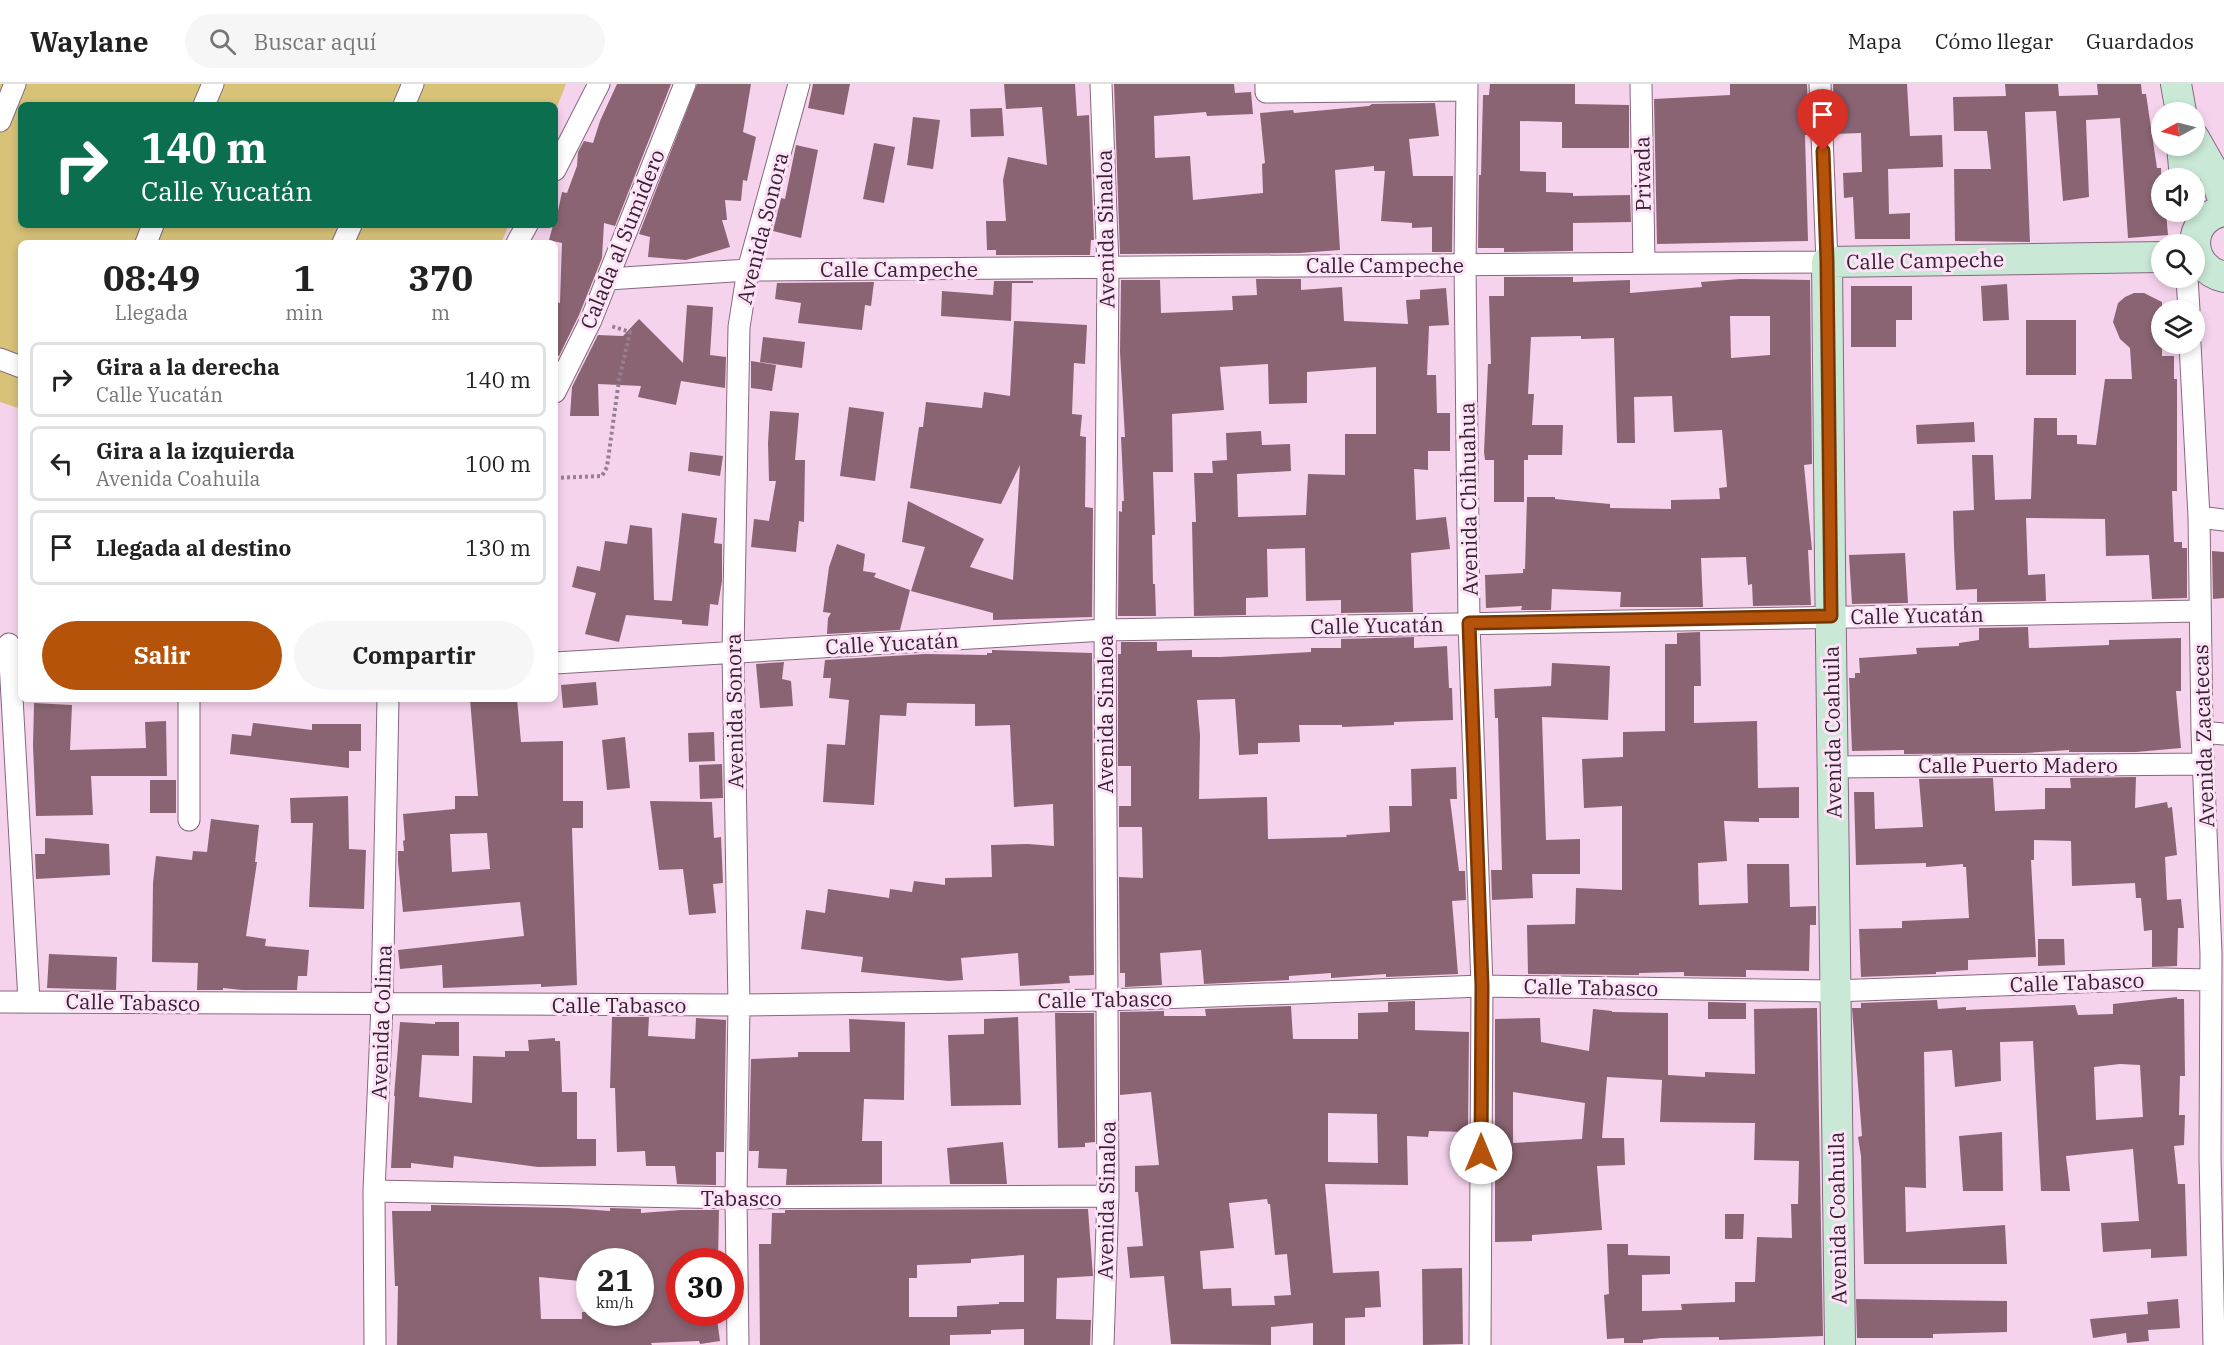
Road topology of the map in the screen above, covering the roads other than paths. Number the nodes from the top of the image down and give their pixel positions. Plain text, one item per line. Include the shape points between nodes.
1 (15, 84) edge
2 (213, 84) edge
3 (413, 84) edge
4 (599, 84) edge
5 (685, 84) edge
6 (799, 84) edge
7 (1101, 84) edge
8 (1266, 84) edge
9 (1641, 84) edge
10 (1820, 84) edge
11 (2176, 84) edge
12 (1467, 87) edge
13 (205, 102) edge
14 (405, 102) edge
15 (2179, 102) edge
16 (0, 122) edge
17 (2204, 156) edge
18 (558, 164) edge
19 (2224, 202) edge
20 (2224, 211) edge
21 (2197, 234) edge
22 (2151, 257) edge
23 (1827, 261) junction
24 (1644, 263) junction
25 (1465, 265) junction
26 (2205, 265) edge
27 (1108, 267) junction
28 (748, 270) junction
29 (2224, 277) edge
30 (608, 279) junction
31 (2191, 354) edge
32 (0, 359) edge
33 (18, 366) edge
34 (558, 386) edge
35 (2199, 517) junction
36 (2224, 520) edge
37 (2200, 611) junction
38 (1831, 616) junction
39 (1469, 623) junction
40 (1105, 630) junction
41 (10, 644) edge
42 (733, 652) junction
43 (558, 663) edge
44 (189, 702) edge
45 (388, 702) edge
46 (2202, 732) junction
47 (2224, 734) edge
48 (2203, 764) junction
49 (1833, 766) junction
50 (189, 820) dead end
51 (2218, 954) edge
52 (2210, 980) junction
53 (1482, 986) junction
54 (1833, 991) junction
55 (1106, 999) junction
56 (29, 1001) junction
57 (0, 1002) edge
58 (382, 1005) junction
59 (739, 1005) junction
60 (2217, 1158) edge
61 (374, 1191) junction
62 (1108, 1196) junction
63 (736, 1198) junction
64 (375, 1345) edge
65 (738, 1345) edge
66 (1103, 1345) edge
67 (1480, 1345) edge
68 (1840, 1345) edge
69 (2214, 1345) edge

1 - 16 street
2 - 13 street
3 - 14 street
4 - 18 street
5 - 30 street, Calada al Sumidero
6 - 28 street, Avenida Sonora
7 - 27 street, Avenida Sinaloa
8 - 12 street via 1266,92
9 - 24 street, Privada
10 - 23 street, Avenida Coahuila
11 - 15 street
12 - 25 street, Avenida Chihuahua
17 - 19 street
20 - 21 street via 2207,218
22 - 23 street, Calle Campeche
23 - 24 street, Calle Campeche
23 - 38 street, Avenida Coahuila
24 - 25 street, Calle Campeche
25 - 27 street, Calle Campeche
25 - 39 street, Avenida Chihuahua
26 - 29 street
27 - 28 street, Calle Campeche
27 - 40 street, Avenida Sinaloa
28 - 30 street, Calle Campeche
28 - 42 street, Avenida Sonora via 739,327
30 - 34 street, Calada al Sumidero
31 - 35 street, Avenida Zacatecas
32 - 33 street
35 - 36 street
35 - 37 street, Avenida Zacatecas
37 - 38 street, Calle Yucatán
37 - 46 street, Avenida Zacatecas
38 - 39 street, Calle Yucatán
38 - 49 street, Avenida Coahuila
39 - 40 street, Calle Yucatán
39 - 53 street, Avenida Chihuahua
40 - 42 street, Calle Yucatán
40 - 55 street, Avenida Sinaloa
41 - 56 street
42 - 43 street, Calle Yucatán
42 - 59 street, Avenida Sonora
44 - 50 street
45 - 58 street, Avenida Colima
46 - 47 street
46 - 48 street, Avenida Zacatecas
48 - 49 street, Calle Puerto Madero
48 - 51 street, Avenida Zacatecas
49 - 54 street, Avenida Coahuila
51 - 52 street, Avenida Zacatecas
52 - 54 street, Calle Tabasco
52 - 60 street, Avenida Zacatecas
53 - 54 street, Calle Tabasco
53 - 55 street, Calle Tabasco
53 - 67 street, Avenida Chihuahua
54 - 68 street, Avenida Coahuila
55 - 59 street, Calle Tabasco
55 - 62 street, Avenida Sinaloa
56 - 57 street, Calle Tabasco
56 - 58 street, Calle Tabasco
58 - 59 street, Calle Tabasco
58 - 61 street, Avenida Colima
59 - 63 street, Avenida Sonora
60 - 69 street, Avenida Zacatecas
61 - 63 street, Tabasco
61 - 64 street, Avenida Colima
62 - 63 street, Tabasco
62 - 66 street, Avenida Sinaloa
63 - 65 street, Avenida Sonora

